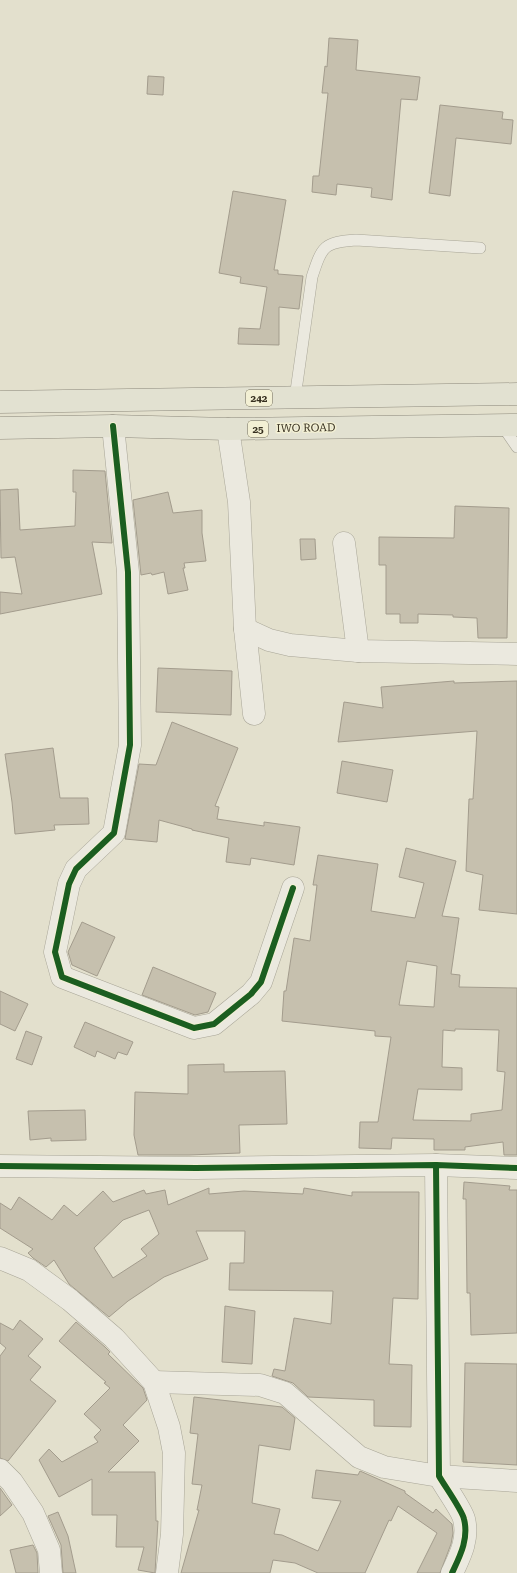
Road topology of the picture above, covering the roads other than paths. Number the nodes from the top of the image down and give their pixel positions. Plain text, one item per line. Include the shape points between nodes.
1 (480, 248) dead end
2 (517, 394) edge
3 (381, 396) junction
4 (294, 398) junction
5 (0, 402) edge
6 (510, 425) edge
7 (113, 426) junction
8 (382, 427) junction
9 (0, 428) edge
10 (228, 429) junction
11 (517, 447) edge
12 (344, 543) dead end
13 (245, 629) junction
14 (358, 651) junction
15 (517, 654) edge
16 (254, 714) dead end
17 (293, 888) dead end
18 (436, 1165) junction
19 (0, 1166) edge
20 (517, 1168) edge
21 (0, 1258) edge
22 (154, 1382) junction
23 (0, 1470) edge
24 (439, 1476) junction
25 (517, 1481) edge
26 (51, 1573) edge
27 (167, 1573) edge
28 (452, 1573) edge

1 - 4 lane via 356,240 337,241 326,245 312,276
2 - 3 main road, 242
3 - 4 main road, 242
3 - 8 main road
4 - 5 main road, 242
6 - 8 main road, IWO ROAD / 25
6 - 11 lane
7 - 9 main road, IWO ROAD / 25
7 - 10 main road, IWO ROAD / 25
7 - 17 street via 128,572 130,745 114,833 76,869 69,884 55,952 62,977 194,1028 214,1024 251,994 261,982
8 - 10 main road, IWO ROAD / 25
10 - 13 street via 239,502
12 - 14 street
13 - 14 street via 269,640 290,645
13 - 16 street
14 - 15 street
18 - 19 street via 196,1168
18 - 20 street
18 - 24 street
21 - 22 street via 29,1270 70,1300 114,1338
22 - 24 street via 260,1385 285,1393 359,1457 384,1467
22 - 27 street via 169,1427 174,1453 172,1534
23 - 26 street via 12,1482 33,1513 49,1550
24 - 25 street
24 - 28 street via 464,1518 465,1539 462,1553

